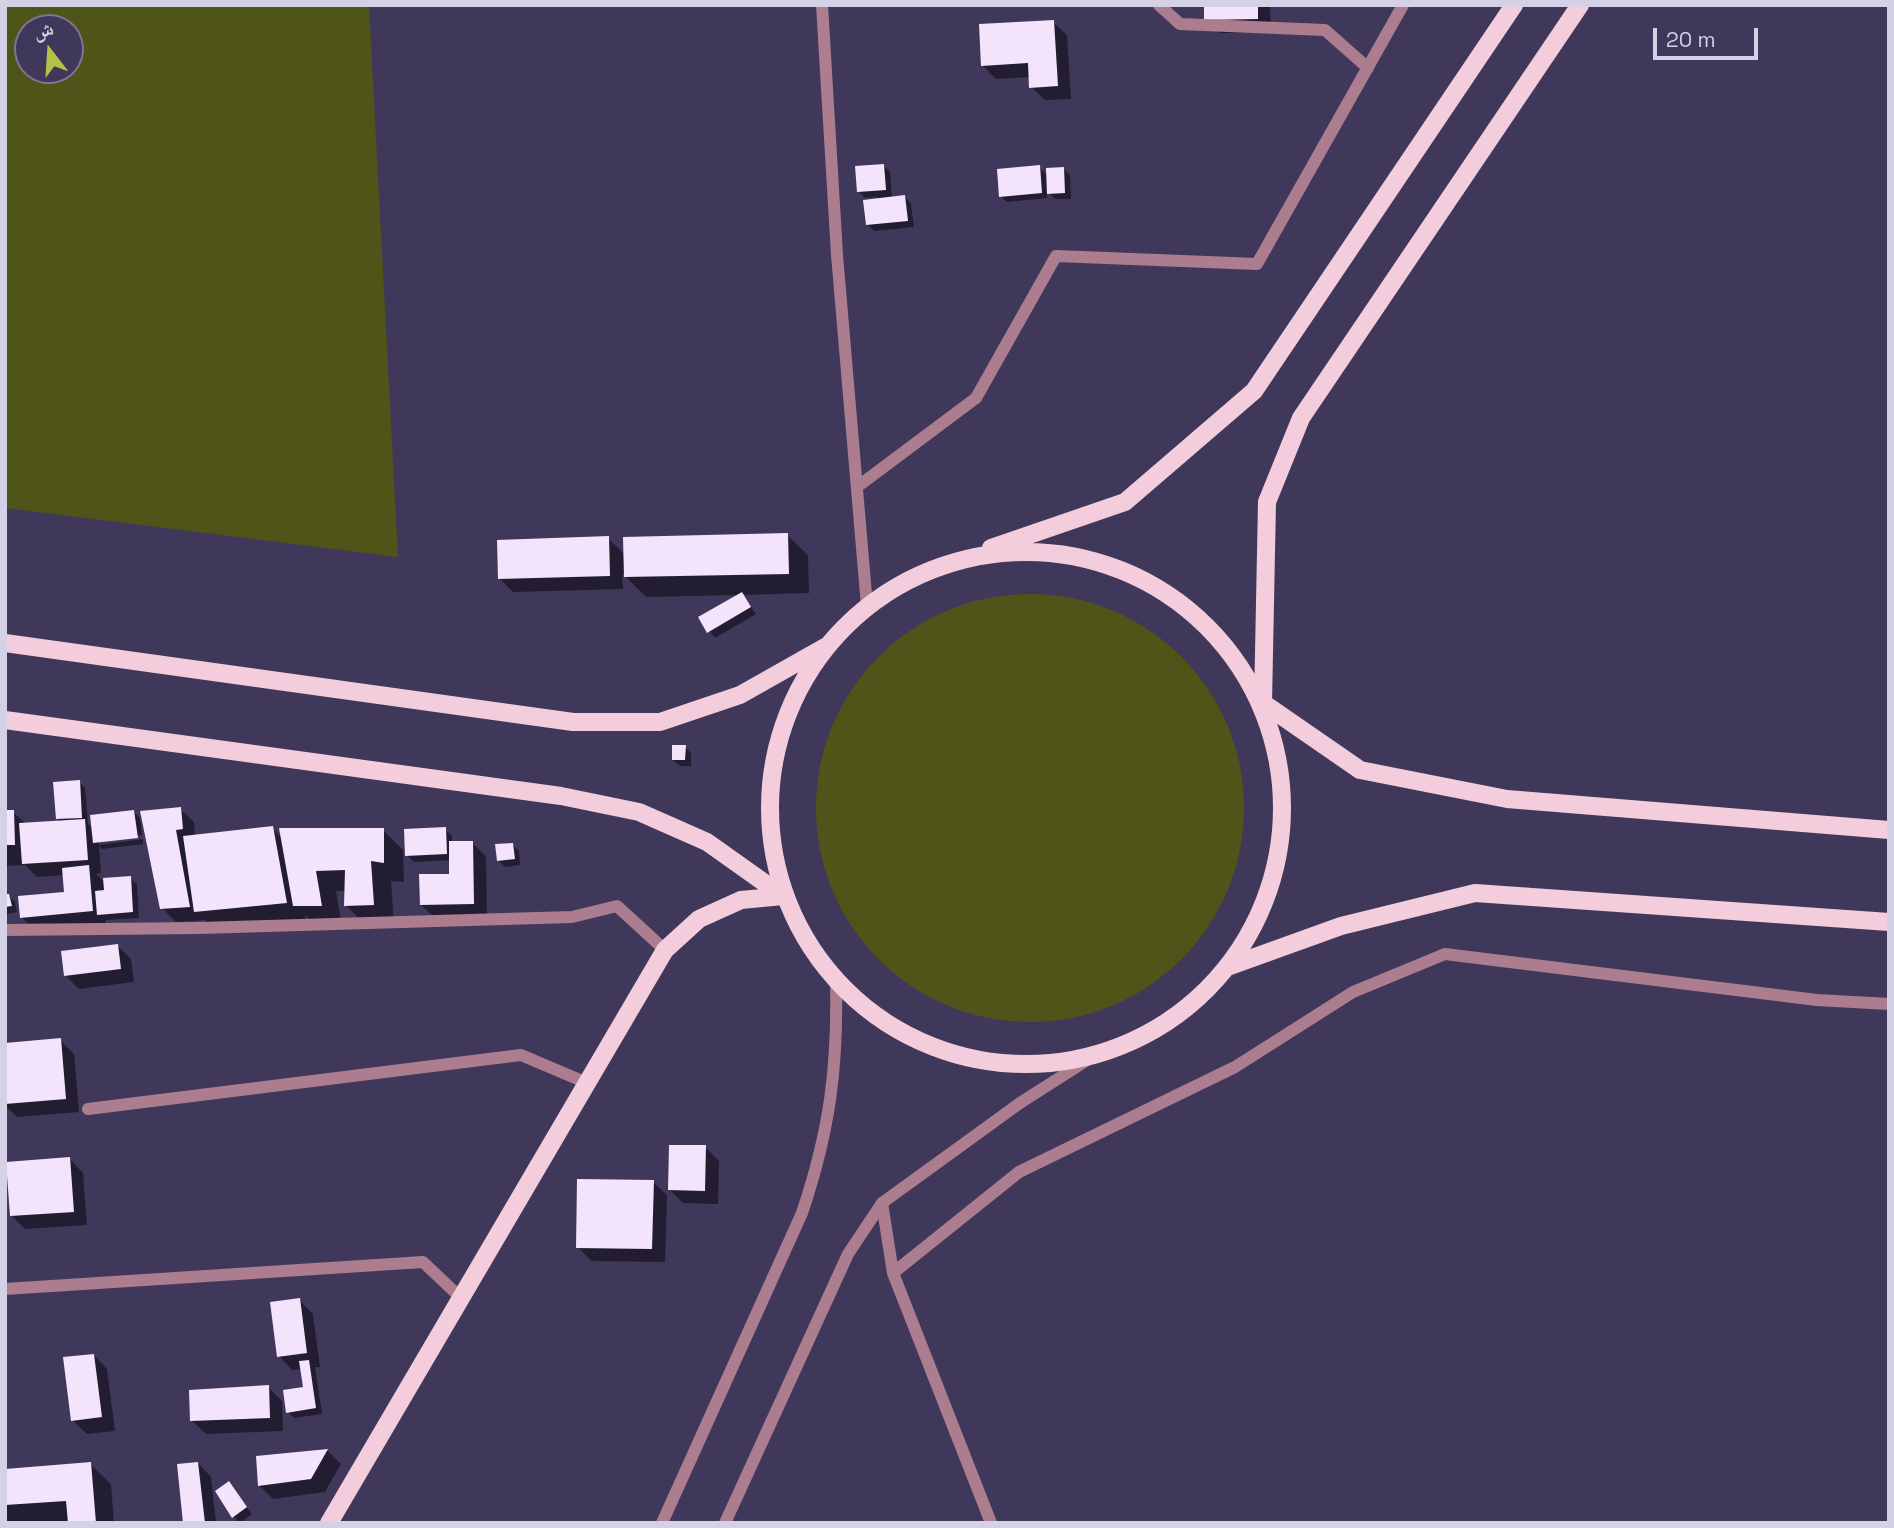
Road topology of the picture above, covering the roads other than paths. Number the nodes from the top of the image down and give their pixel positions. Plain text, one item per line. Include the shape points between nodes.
1 (822, 5) edge
2 (1159, 5) edge
3 (1403, 5) edge
4 (1514, 5) edge
5 (1580, 5) edge
6 (1367, 68) junction
7 (857, 487) junction
8 (935, 567) junction
9 (867, 606) junction
10 (5, 643) edge
11 (825, 647) junction
12 (1263, 703) junction
13 (5, 720) edge
14 (1889, 830) edge
15 (783, 896) junction
16 (1889, 922) edge
17 (5, 930) edge
18 (666, 950) junction
19 (1230, 966) junction
20 (836, 979) junction
21 (1889, 1004) edge
22 (1092, 1057) junction
23 (587, 1083) junction
24 (88, 1109) dead end
25 (882, 1203) junction
26 (893, 1273) junction
27 (5, 1289) edge
28 (461, 1298) junction
29 (329, 1523) edge
30 (662, 1523) edge
31 (725, 1523) edge
32 (991, 1523) edge

1 - 7 street
2 - 6 street via 1180,24 1325,30
3 - 6 street
4 - 8 main road via 1254,391 1125,502
5 - 12 main road via 1301,418 1267,502
6 - 7 street via 1256,264 1056,256 976,398
7 - 9 street
8 - 9 main road
8 - 12 main road via 1031,550 1126,570 1208,623
9 - 11 main road
10 - 11 main road via 573,722 660,723 740,695
11 - 15 main road via 782,724 768,810
12 - 14 main road via 1360,771 1507,799
12 - 19 main road via 1285,793 1273,884
13 - 15 main road via 561,796 639,812 707,842
15 - 18 main road via 741,900 699,919
15 - 20 main road via 816,958
16 - 19 main road via 1475,893 1341,926
17 - 18 street via 572,917 617,906
18 - 23 main road
19 - 22 main road via 1168,1023
20 - 22 main road via 865,1010 926,1045 1008,1065
20 - 30 street via 834,1077 816,1170 802,1213
21 - 26 street via 1817,1000 1446,954 1353,992 1235,1067 1019,1172
22 - 25 street
23 - 24 street via 521,1055
23 - 28 main road
25 - 26 street
25 - 31 street via 848,1254
26 - 32 street
27 - 28 street via 423,1262
28 - 29 main road

